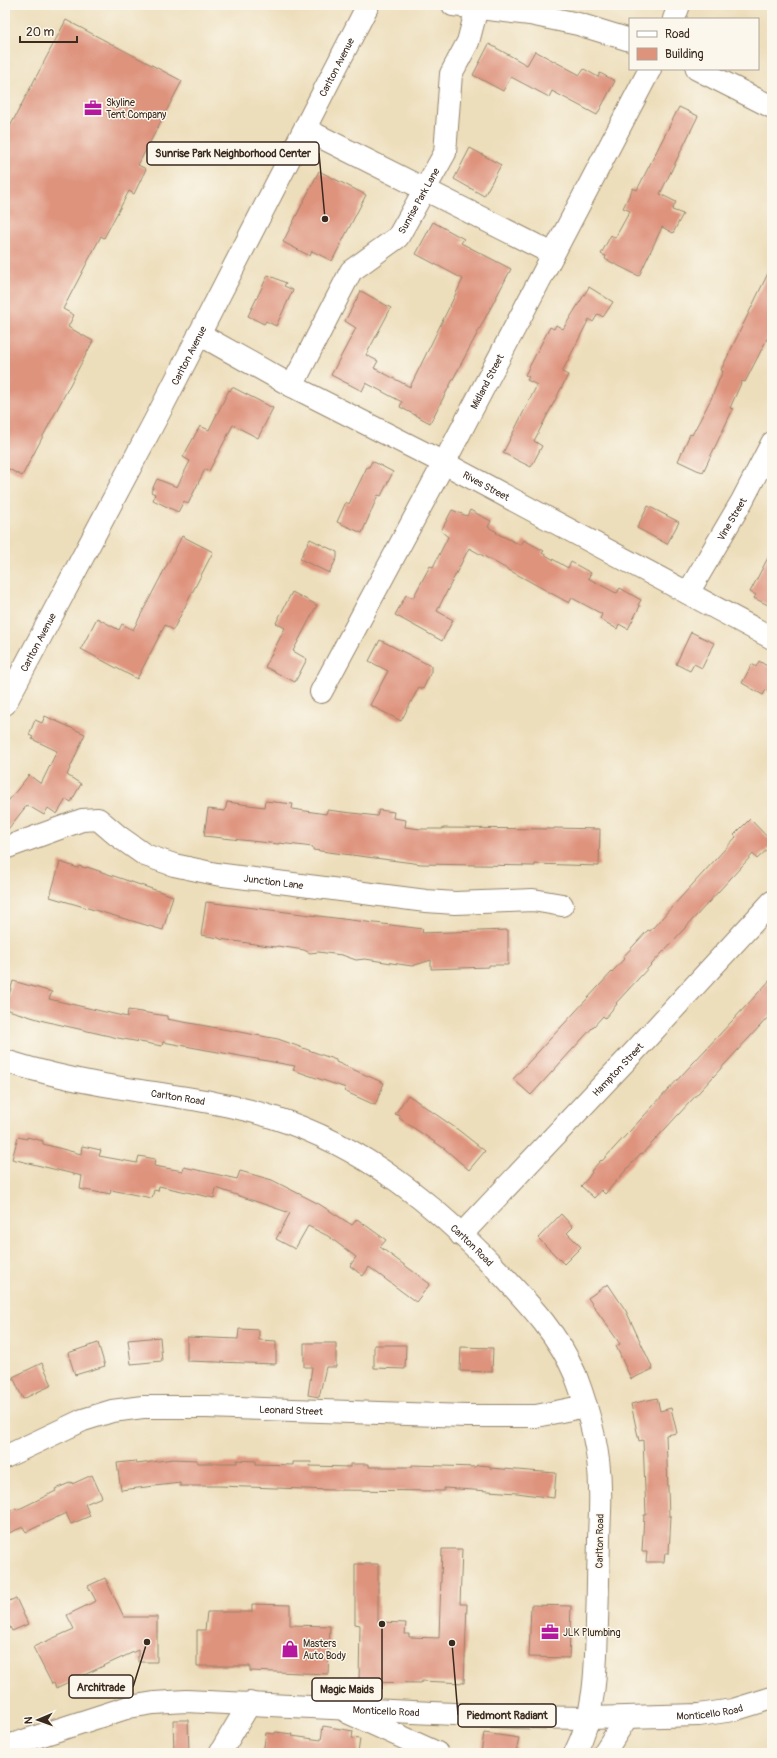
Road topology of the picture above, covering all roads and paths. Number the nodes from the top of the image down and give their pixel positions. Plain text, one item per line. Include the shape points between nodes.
1 (368, 5) edge
2 (453, 5) edge
3 (679, 5) edge
4 (477, 8) junction
5 (674, 18) edge
6 (629, 40) edge
7 (649, 70) edge
8 (699, 70) edge
9 (772, 107) edge
10 (305, 130) junction
11 (425, 191) junction
12 (553, 254) junction
13 (199, 334) junction
14 (292, 386) junction
15 (772, 443) edge
16 (444, 463) junction
17 (688, 593) junction
18 (772, 638) edge
19 (321, 692) dead end
20 (5, 704) edge
21 (5, 848) edge
22 (772, 902) edge
23 (562, 905) dead end
24 (5, 1061) edge
25 (461, 1235) junction
26 (586, 1406) junction
27 (5, 1457) edge
28 (772, 1698) edge
29 (250, 1703) junction
30 (335, 1707) junction
31 (627, 1717) junction
32 (589, 1718) junction
33 (5, 1747) edge
34 (220, 1753) edge
35 (436, 1753) edge
36 (575, 1753) edge
37 (604, 1753) edge

1 - 10 street, Carlton Avenue
2 - 4 street
3 - 5 street
4 - 6 street via 578,24
4 - 11 street, Sunrise Park Lane via 468,42 451,74 446,153
7 - 12 street, Midland Street
8 - 9 street
10 - 11 street
10 - 13 street, Carlton Avenue
11 - 12 street
11 - 14 street, Sunrise Park Lane via 398,237 351,271
12 - 16 street, Midland Street
13 - 14 street, Rives Street
13 - 20 street, Carlton Avenue
14 - 16 street, Rives Street
15 - 17 street, Vine Street
16 - 17 street, Rives Street
16 - 19 street, Midland Street
17 - 18 street, Rives Street
21 - 23 street, Junction Lane via 82,820 98,819 145,855 174,865 216,874 426,901 455,903 533,900
22 - 25 street, Hampton Street via 634,1053
24 - 25 street, Carlton Road via 101,1085 226,1106 272,1117 356,1153 414,1192
25 - 26 street, Carlton Road via 536,1311 557,1340 574,1372
26 - 27 street, Leonard Street via 536,1416 143,1407 112,1411 83,1420
26 - 32 street, Carlton Road via 596,1443 600,1487 596,1662
28 - 31 street, Monticello Road via 733,1710 699,1715
29 - 30 street, Monticello Road
29 - 33 street, Monticello Road via 186,1701 129,1707
29 - 34 street
30 - 32 street, Monticello Road via 517,1717
30 - 35 street
31 - 32 street, Monticello Road
31 - 37 street
32 - 36 street, Carlton Road

